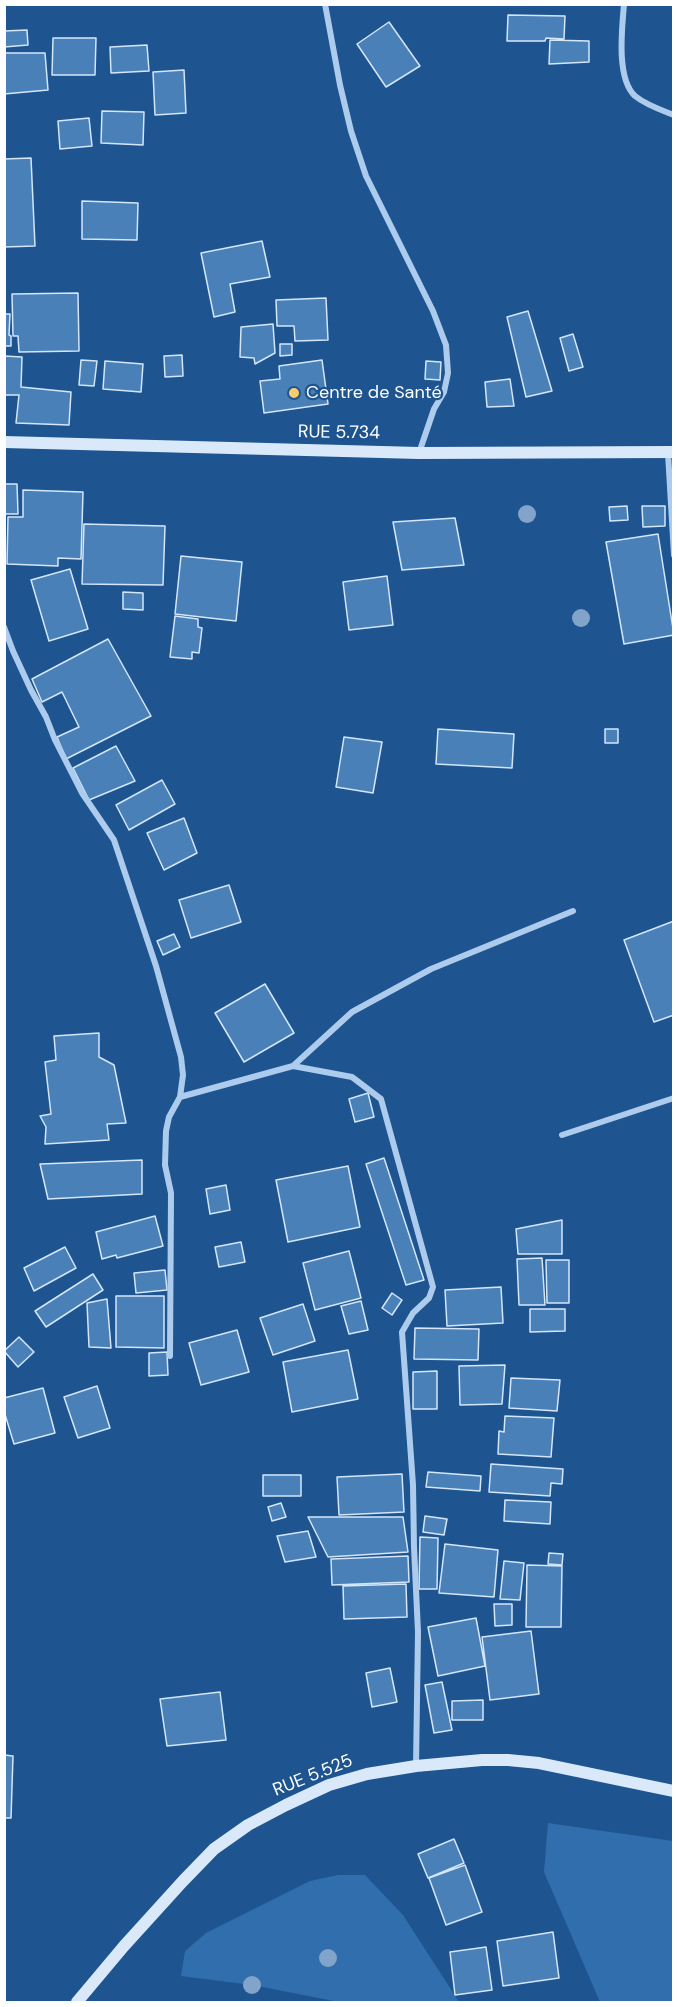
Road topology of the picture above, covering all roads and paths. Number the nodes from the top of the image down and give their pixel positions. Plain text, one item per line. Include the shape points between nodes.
1 (326, 4) edge
2 (624, 4) edge
3 (674, 116) edge
4 (4, 442) edge
5 (671, 452) edge
6 (419, 453) junction
7 (674, 555) edge
8 (4, 627) edge
9 (573, 911) dead end
10 (293, 1066) junction
11 (180, 1097) junction
12 (674, 1098) edge
13 (562, 1135) dead end
14 (170, 1356) dead end
15 (416, 1766) junction
16 (674, 1791) edge
17 (77, 2002) edge

1 - 6 street via 340,86 366,176 446,345 448,373 444,392
2 - 3 street via 627,87 636,97
4 - 6 street, RUE 5.734
5 - 6 street, RUE 5.734
5 - 7 street
8 - 11 street via 55,740 114,840 174,1026 182,1066
9 - 10 street via 431,969 352,1012
10 - 11 street
10 - 15 street via 352,1077 381,1099 433,1287 402,1332 418,1632
11 - 14 street via 166,1131 165,1165 171,1193
12 - 13 street
15 - 16 street, RUE 5.525 via 482,1760 539,1763
15 - 17 street, RUE 5.525 via 329,1785 248,1825 214,1849 183,1881

